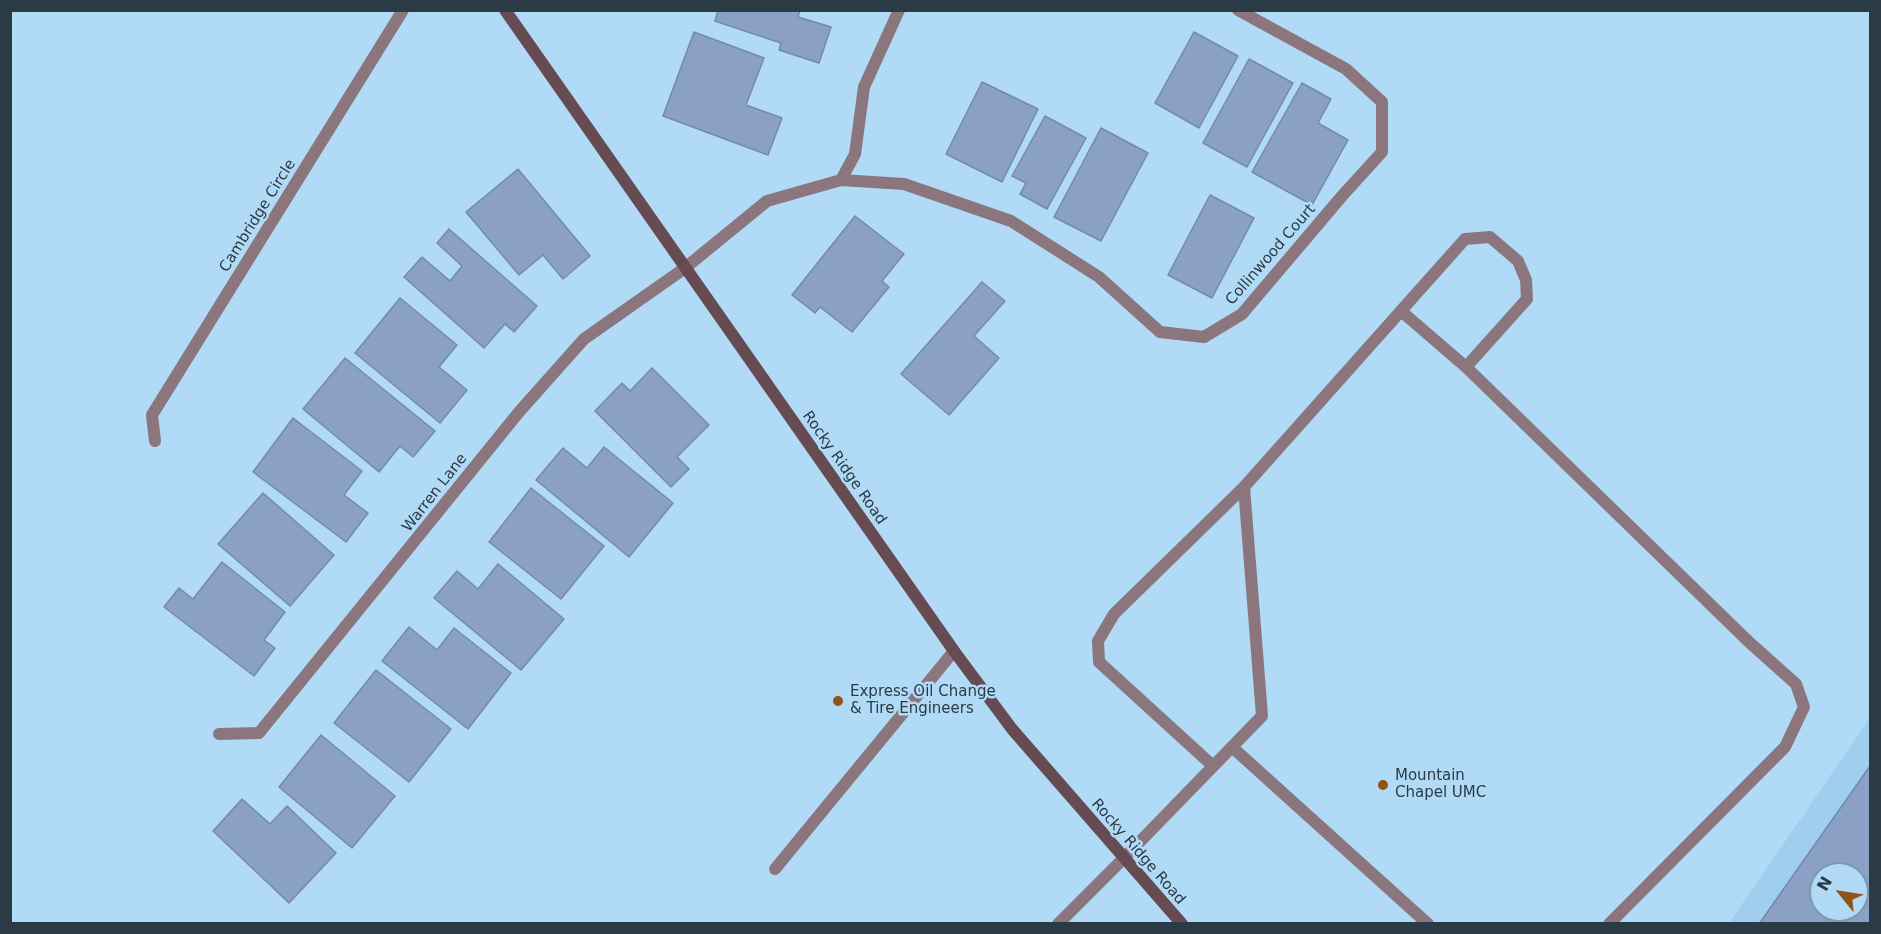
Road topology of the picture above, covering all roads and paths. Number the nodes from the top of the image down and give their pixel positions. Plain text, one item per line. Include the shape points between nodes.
1 (403, 10) edge
2 (505, 10) edge
3 (899, 10) edge
4 (1238, 10) edge
5 (841, 180) junction
6 (685, 268) junction
7 (1401, 311) junction
8 (1467, 368) junction
9 (155, 441) dead end
10 (1244, 487) junction
11 (954, 651) junction
12 (219, 734) dead end
13 (1232, 747) junction
14 (1213, 766) junction
15 (1124, 858) junction
16 (775, 869) dead end
17 (1058, 924) edge
18 (1182, 924) edge
19 (1428, 924) edge
20 (1609, 924) edge

1 - 9 street, Cambridge Circle via 152,415
2 - 6 main road, Rocky Ridge Road
3 - 5 street via 864,87 855,154
4 - 5 street, Collinwood Court via 1346,69 1382,102 1382,152 1242,314 1204,337 1160,332 1099,277 1011,221 904,184
5 - 6 street, Collinwood Court via 767,201
6 - 11 main road, Rocky Ridge Road
6 - 12 street, Warren Lane via 584,339 519,412 258,733
7 - 8 street
7 - 8 street via 1466,239 1490,237 1518,261 1526,280 1527,299
7 - 10 street
8 - 20 street via 1796,684 1804,706 1785,747
10 - 13 street via 1262,716
10 - 14 street via 1114,614 1098,641 1099,662
11 - 15 main road, Rocky Ridge Road via 1012,729
11 - 16 street
13 - 14 street
13 - 19 street
14 - 15 street
15 - 17 street
15 - 18 main road, Rocky Ridge Road

